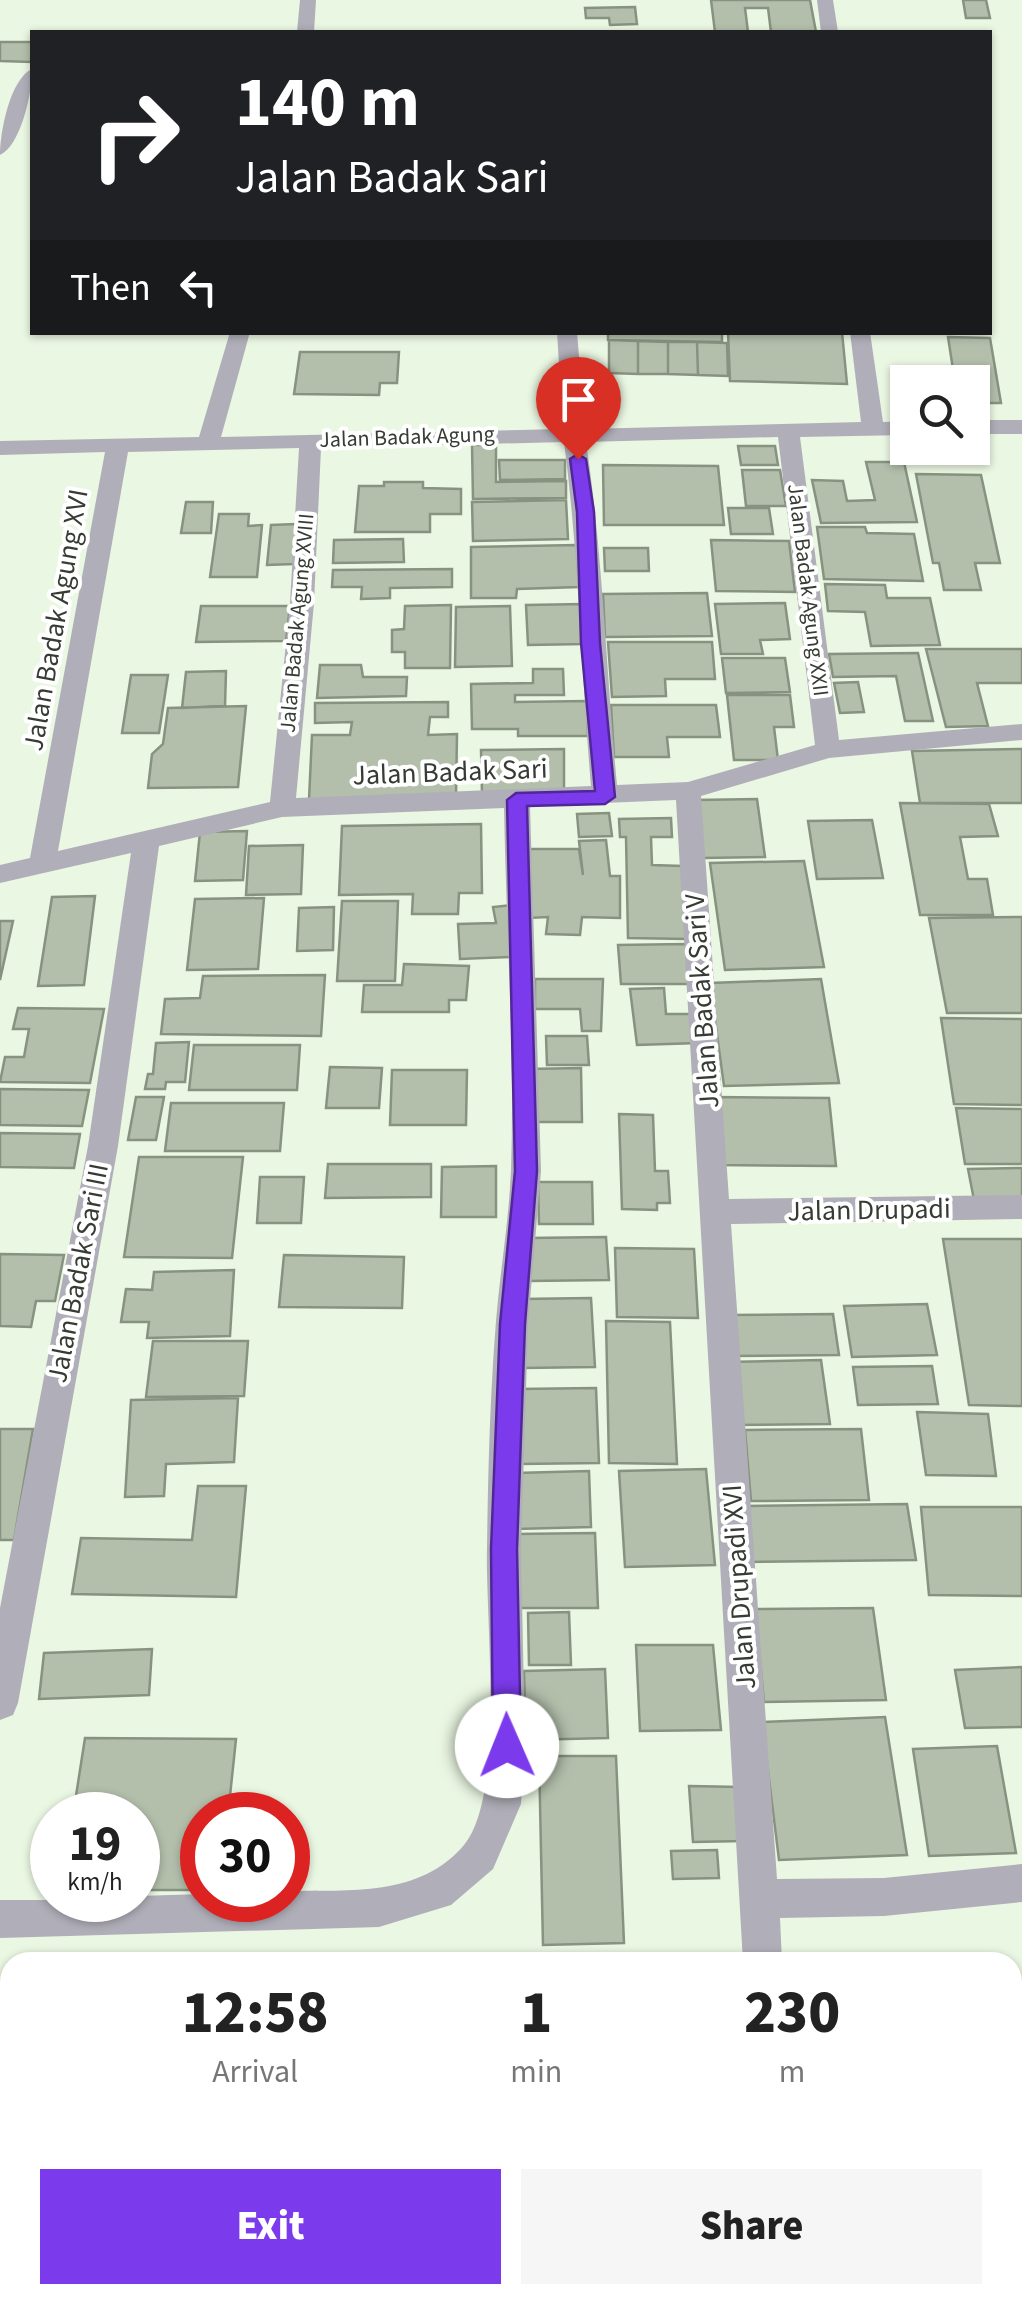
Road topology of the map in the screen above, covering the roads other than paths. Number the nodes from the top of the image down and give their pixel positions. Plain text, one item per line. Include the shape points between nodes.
1 (826, 0) edge
2 (308, 1) edge
3 (306, 30) edge
4 (830, 30) edge
5 (30, 79) edge
6 (0, 149) edge
7 (239, 335) edge
8 (567, 335) edge
9 (860, 335) edge
10 (1022, 426) edge
11 (990, 427) edge
12 (873, 428) junction
13 (890, 428) edge
14 (788, 430) junction
15 (574, 432) junction
16 (310, 439) junction
17 (208, 442) junction
18 (118, 444) junction
19 (0, 448) edge
20 (1022, 732) edge
21 (828, 750) junction
22 (688, 791) junction
23 (605, 797) junction
24 (516, 800) junction
25 (282, 808) junction
26 (146, 842) junction
27 (42, 865) junction
28 (0, 874) edge
29 (1022, 1208) edge
30 (715, 1212) junction
31 (0, 1703) edge
32 (1022, 1883) edge
33 (758, 1899) junction
34 (0, 1919) edge
35 (762, 1952) edge

1 - 4 street
2 - 3 street
5 - 6 street
7 - 17 street
8 - 15 street
9 - 12 street
10 - 11 street
12 - 13 street, Jalan Badak Agung
12 - 14 street, Jalan Badak Agung
14 - 15 street, Jalan Badak Agung
14 - 21 street, Jalan Badak Agung XXII
15 - 16 street, Jalan Badak Agung
15 - 23 street via 586,512
16 - 17 street, Jalan Badak Agung
16 - 25 street, Jalan Badak Agung XVIII
17 - 18 street, Jalan Badak Agung
18 - 19 street, Jalan Badak Agung
18 - 27 street, Jalan Badak Agung XVI
20 - 21 street, Jalan Badak Sari
21 - 22 street, Jalan Badak Sari
22 - 23 street, Jalan Badak Sari
22 - 30 street, Jalan Badak Sari V
23 - 24 street, Jalan Badak Sari
24 - 25 street, Jalan Badak Sari
24 - 34 street via 526,1171 512,1324 504,1549 507,1746 502,1804 491,1834 480,1856 437,1891 379,1908
25 - 26 street, Jalan Badak Sari
26 - 27 street, Jalan Badak Sari
26 - 31 street, Jalan Badak Sari III via 103,1146
27 - 28 street, Jalan Badak Sari
29 - 30 street, Jalan Drupadi
30 - 33 street, Jalan Drupadi XVI
32 - 33 street via 884,1897
33 - 35 street, Jalan Drupadi XVI

